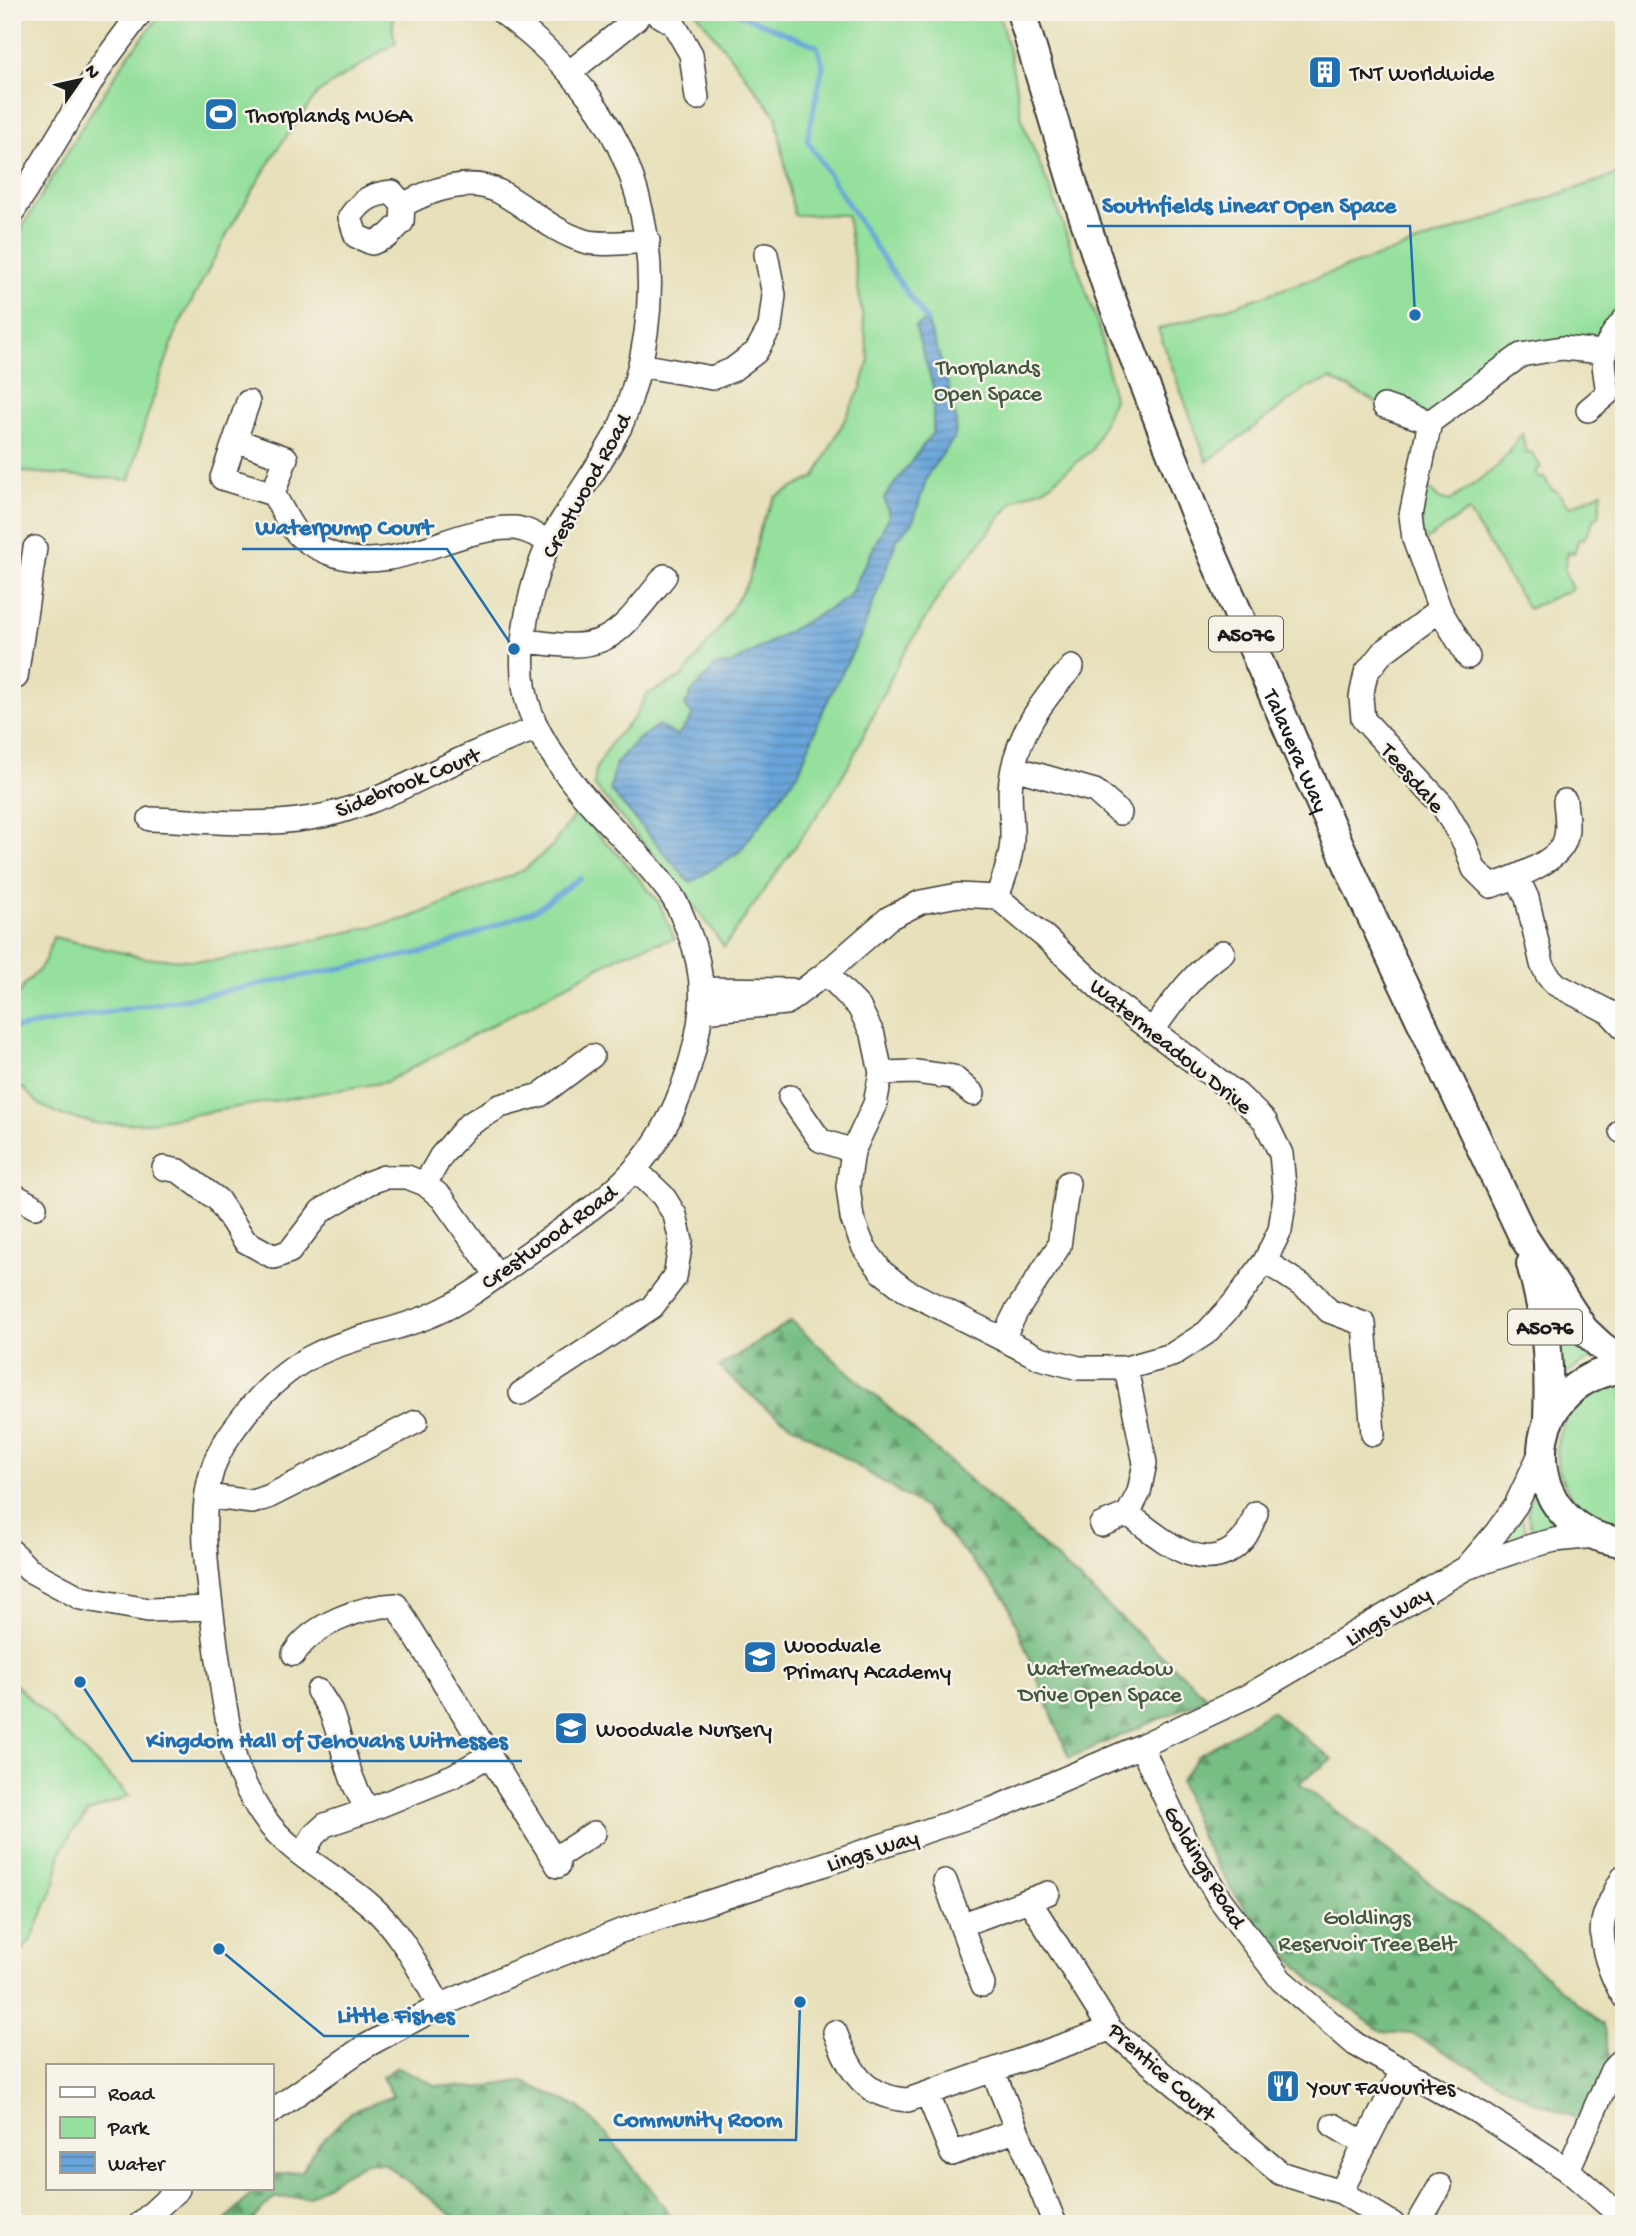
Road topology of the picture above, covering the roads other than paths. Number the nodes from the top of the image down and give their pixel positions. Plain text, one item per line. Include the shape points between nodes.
1 (141, 12) edge
2 (502, 12) edge
3 (640, 12) edge
4 (654, 12) edge
5 (1021, 12) edge
6 (570, 72) junction
7 (697, 98) dead end
8 (402, 205) dead end
9 (12, 213) edge
10 (648, 242) junction
11 (766, 254) dead end
12 (1624, 320) edge
13 (1603, 352) junction
14 (640, 365) junction
15 (248, 402) dead end
16 (1384, 406) dead end
17 (1588, 410) dead end
18 (1430, 422) junction
19 (235, 440) junction
20 (274, 494) junction
21 (549, 542) junction
22 (34, 548) dead end
23 (665, 576) dead end
24 (20, 585) edge
25 (1440, 610) junction
26 (523, 640) junction
27 (1468, 657) dead end
28 (1072, 667) dead end
29 (16, 677) dead end
30 (535, 729) junction
31 (1014, 768) junction
32 (1565, 801) dead end
33 (1120, 813) dead end
34 (150, 819) dead end
35 (1517, 877) junction
36 (997, 897) junction
37 (1223, 952) dead end
38 (826, 973) junction
39 (703, 1000) junction
40 (1624, 1028) edge
41 (1152, 1031) junction
42 (592, 1056) dead end
43 (881, 1073) junction
44 (973, 1094) dead end
45 (790, 1097) dead end
46 (853, 1151) junction
47 (164, 1168) dead end
48 (636, 1170) junction
49 (1068, 1182) dead end
50 (425, 1184) junction
51 (1523, 1236) junction
52 (1265, 1261) junction
53 (497, 1275) junction
54 (1003, 1339) junction
55 (1624, 1365) edge
56 (1126, 1368) junction
57 (521, 1393) dead end
58 (1548, 1421) junction
59 (416, 1422) dead end
60 (1372, 1437) dead end
61 (1541, 1452) junction
62 (208, 1496) junction
63 (1256, 1511) dead end
64 (1128, 1514) junction
65 (1101, 1525) dead end
66 (1616, 1541) edge
67 (12, 1552) edge
68 (1466, 1568) junction
69 (211, 1608) junction
70 (294, 1654) dead end
71 (318, 1691) dead end
72 (1141, 1746) junction
73 (490, 1755) junction
74 (369, 1811) junction
75 (594, 1833) dead end
76 (302, 1855) junction
77 (1624, 1876) edge
78 (945, 1881) dead end
79 (961, 1925) junction
80 (983, 1985) dead end
81 (1624, 1997) edge
82 (440, 2006) junction
83 (1110, 2029) junction
84 (835, 2032) dead end
85 (1624, 2057) edge
86 (1403, 2069) junction
87 (993, 2071) junction
88 (928, 2095) junction
89 (273, 2111) edge
90 (1333, 2125) dead end
91 (1017, 2130) junction
92 (1365, 2144) junction
93 (1568, 2171) junction
94 (1440, 2186) dead end
95 (177, 2190) edge
96 (1341, 2192) junction
97 (1624, 2219) edge
98 (140, 2224) edge
99 (1055, 2224) edge
100 (1393, 2224) edge
101 (1418, 2224) edge

1 - 9 street via 101,66
2 - 6 street, Crestwood Road
3 - 6 street
4 - 7 street via 673,23 691,54
5 - 51 main road, Talavera Way / A5076 via 1110,293 1198,521 1367,906
6 - 10 street, Crestwood Road via 593,101 628,163
8 - 10 street via 428,192 468,185 498,191 559,232 587,243
10 - 14 street, Crestwood Road via 650,307
11 - 14 street via 774,295 770,327 756,352 712,378
12 - 13 street
13 - 17 street via 1608,393
13 - 18 street via 1562,348 1521,355
14 - 21 street, Crestwood Road via 622,422
15 - 19 street
16 - 18 street
18 - 25 street via 1412,515 1414,539
19 - 20 street via 286,458
19 - 20 street via 222,478
20 - 21 street via 296,533 317,549 350,560 408,555 487,530 515,528
21 - 26 street, Crestwood Road
22 - 24 street
23 - 26 street via 626,624 597,643 573,646
24 - 29 street
25 - 27 street
25 - 35 street, Teesdale via 1382,653 1366,673 1363,719 1441,803 1475,869 1491,886
26 - 30 street, Crestwood Road via 523,681
28 - 31 street via 1035,712
30 - 34 street, Sidebrook Court via 401,789 313,818 266,824
30 - 39 street, Crestwood Road via 576,789 675,900 694,946
31 - 33 street via 1095,791
31 - 36 street via 1011,849
32 - 35 street, Teesdale via 1565,841 1549,858
35 - 40 street via 1548,976 1609,1012
36 - 38 street via 934,898 904,909
36 - 41 street, Watermeadow Drive
37 - 41 street via 1191,979
38 - 39 street via 802,990
38 - 43 street, Watermeadow Drive via 859,1007 873,1035
39 - 48 street, Crestwood Road via 688,1072 669,1124
41 - 52 street, Watermeadow Drive via 1238,1095 1265,1121 1281,1154 1284,1196 1280,1230
42 - 50 street via 540,1094 500,1106 468,1125 441,1156
43 - 44 street via 953,1077
43 - 46 street, Watermeadow Drive via 874,1104
45 - 46 street via 820,1140
46 - 54 street, Watermeadow Drive via 848,1186 852,1217 864,1248 882,1272 905,1290
47 - 50 street via 179,1171 218,1200 245,1241 274,1257 290,1251 321,1211 368,1183 407,1177
48 - 53 street, Crestwood Road via 605,1200
48 - 57 street via 676,1215 681,1241 675,1278 652,1307
49 - 54 street via 1059,1245
50 - 53 street via 442,1198
51 - 55 main road, Talavera Way / A5076 via 1584,1330
51 - 58 main road, Talavera Way / A5076 via 1545,1323
52 - 56 street, Watermeadow Drive via 1206,1333 1172,1355
52 - 60 street via 1313,1293 1329,1311 1364,1324
53 - 62 street, Crestwood Road via 442,1311 314,1355 279,1377 228,1436 212,1470
54 - 56 street, Watermeadow Drive via 1040,1358 1079,1368
55 - 58 main road via 1580,1381 1561,1398
56 - 64 street via 1144,1463 1139,1492
58 - 61 main road
59 - 62 street via 268,1497 252,1502
61 - 66 main road via 1544,1478 1555,1503 1573,1522
61 - 68 street, Lings Way via 1516,1505
62 - 69 street, Crestwood Road via 205,1549
63 - 64 street via 1244,1538 1226,1552 1204,1558 1180,1552
64 - 65 street
66 - 68 street, Lings Way via 1555,1540
67 - 69 street via 29,1570 81,1598 148,1610
68 - 72 street, Lings Way via 1250,1695
69 - 76 street, Crestwood Road via 238,1770 266,1821
70 - 73 street via 301,1642 355,1611 396,1605
71 - 74 street via 330,1710 344,1756
72 - 82 street, Lings Way via 993,1809 618,1932
72 - 86 street, Goldings Road via 1185,1840 1219,1898 1281,1980 1355,2045
73 - 74 street via 453,1776
73 - 75 street via 556,1862
74 - 76 street via 326,1825
76 - 82 street, Crestwood Road via 374,1907 406,1948
77 - 81 street via 1603,1923 1605,1956
78 - 79 street
79 - 80 street
79 - 83 street, Prentice Court via 1039,1897
82 - 89 street, Lings Way via 364,2047
83 - 87 street
83 - 96 street, Prentice Court via 1280,2174
84 - 88 street via 849,2067 887,2099
85 - 93 street via 1612,2070
86 - 92 street
86 - 93 street, Goldings Road
87 - 88 street
87 - 91 street
88 - 91 street via 952,2154
90 - 92 street
91 - 99 street
92 - 96 street
93 - 97 street, Goldings Road
94 - 101 street
95 - 98 street
96 - 100 street, Prentice Court

